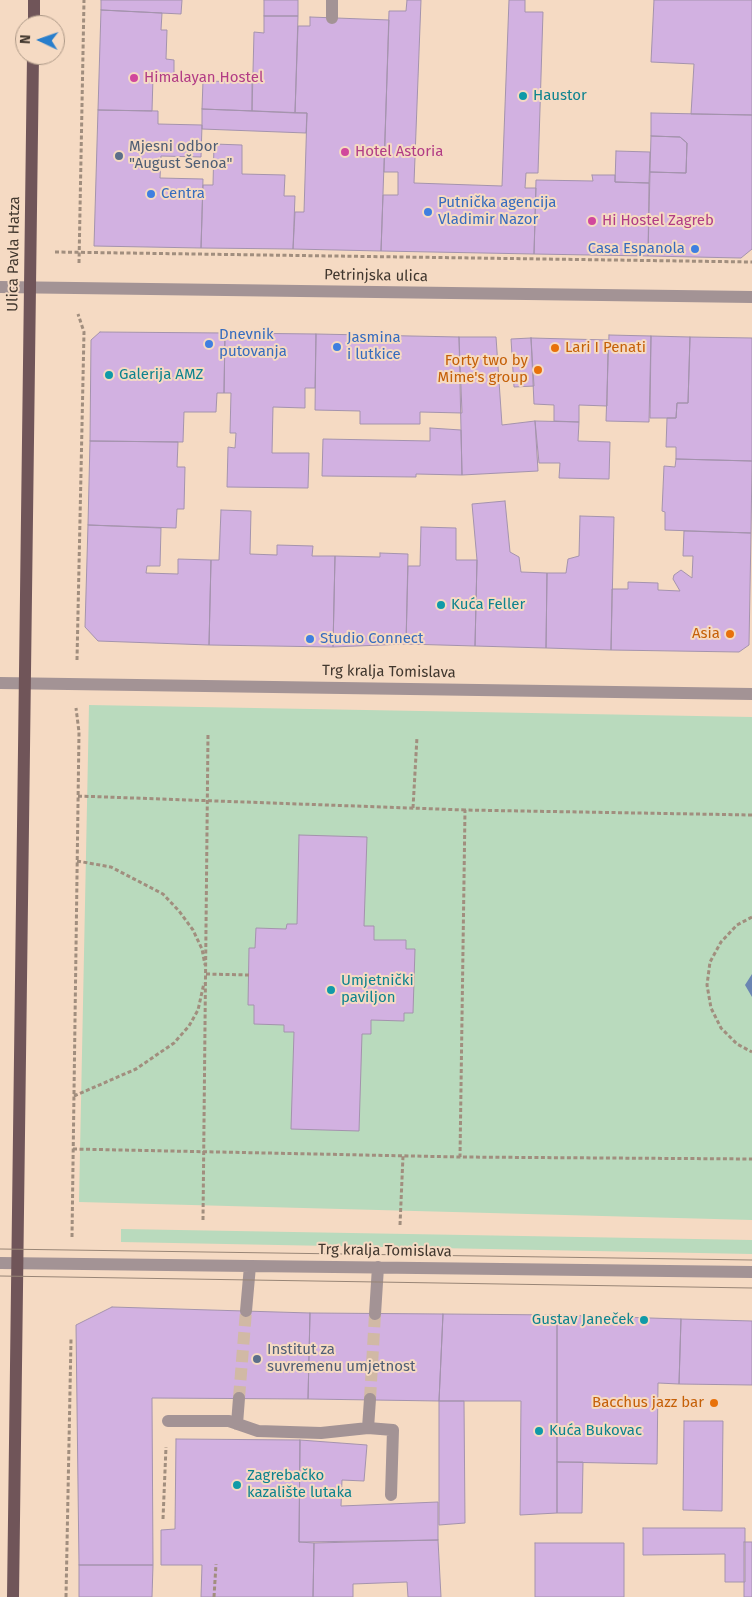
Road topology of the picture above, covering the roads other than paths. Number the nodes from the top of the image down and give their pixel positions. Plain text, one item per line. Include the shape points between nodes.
1 (34, 0) edge
2 (332, 0) edge
3 (34, 15) edge
4 (332, 18) dead end
5 (33, 65) edge
6 (0, 287) edge
7 (30, 288) junction
8 (752, 297) edge
9 (0, 682) edge
10 (25, 683) junction
11 (752, 694) edge
12 (0, 1262) edge
13 (17, 1263) junction
14 (250, 1266) junction
15 (378, 1267) junction
16 (752, 1272) edge
17 (246, 1311) tunnel mouth
18 (375, 1314) tunnel mouth
19 (239, 1398) tunnel mouth
20 (370, 1399) tunnel mouth
21 (168, 1421) road end
22 (237, 1424) junction
23 (368, 1428) junction
24 (391, 1495) dead end
25 (12, 1597) edge

1 - 3 main road
2 - 4 street
5 - 7 main road, Ulica Pavla Hatza
6 - 7 street, Petrinjska ulica
7 - 8 street, Petrinjska ulica
7 - 10 main road, Ulica Pavla Hatza
9 - 10 street, Trg kralja Tomislava
10 - 11 street, Trg kralja Tomislava
10 - 13 main road, Ulica Pavla Hatza
12 - 13 street, Trg kralja Tomislava
13 - 14 street, Trg kralja Tomislava
13 - 25 main road, Ulica Pavla Hatza
14 - 15 street, Trg kralja Tomislava
14 - 17 street
15 - 16 street, Trg kralja Tomislava
15 - 18 street
19 - 22 street
20 - 23 street
21 - 22 street via 230,1421
22 - 23 street via 258,1431 321,1432
23 - 24 street via 393,1430

